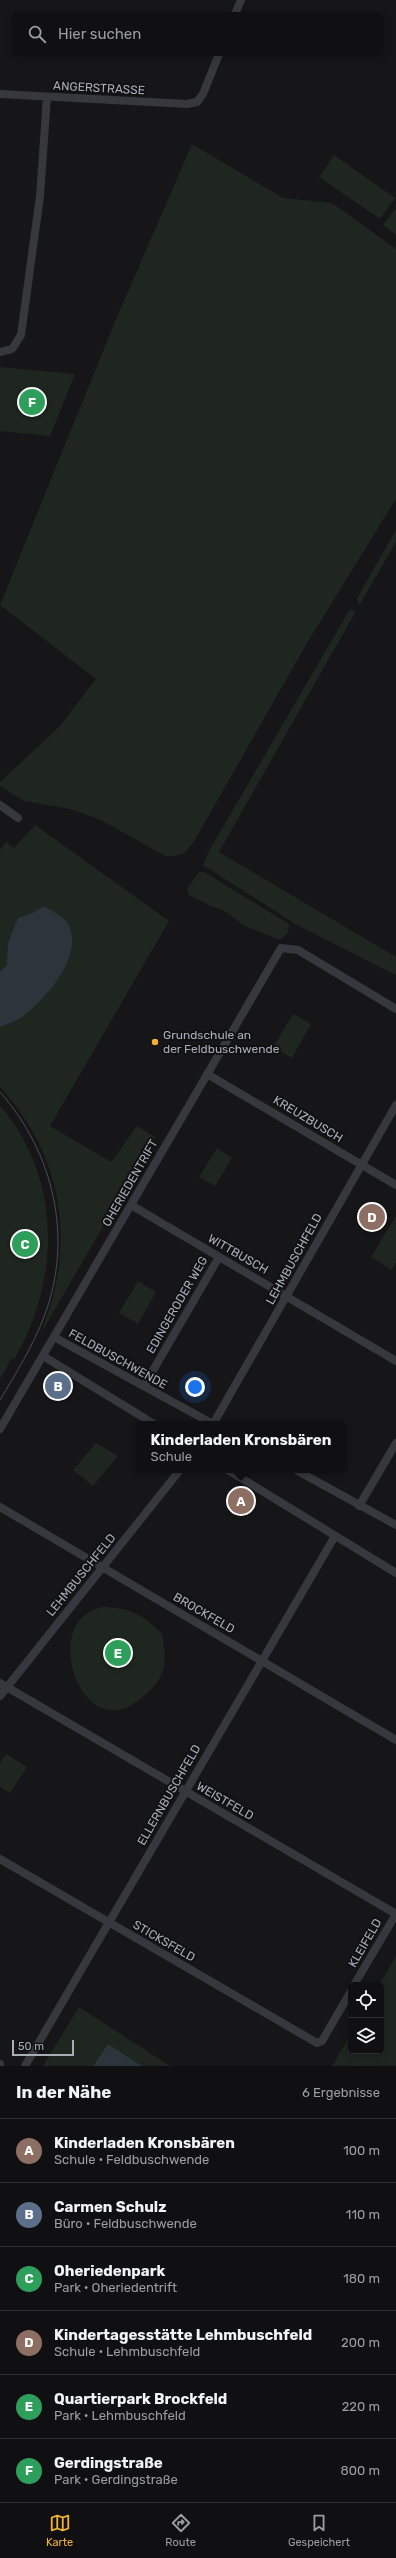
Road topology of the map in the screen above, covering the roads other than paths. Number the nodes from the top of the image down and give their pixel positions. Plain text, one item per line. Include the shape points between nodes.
1 (241, 0) edge
2 (236, 12) edge
3 (218, 56) edge
4 (0, 94) edge
5 (47, 97) junction
6 (0, 352) edge
7 (0, 805) edge
8 (18, 818) dead end
9 (396, 1009) edge
10 (208, 1074) junction
11 (396, 1105) edge
12 (361, 1164) junction
13 (396, 1185) edge
14 (131, 1205) junction
15 (219, 1257) junction
16 (287, 1297) junction
17 (54, 1337) junction
18 (43, 1356) junction
19 (396, 1361) edge
20 (144, 1386) junction
21 (149, 1421) edge
22 (208, 1421) edge
23 (215, 1421) edge
24 (0, 1429) edge
25 (396, 1443) edge
26 (178, 1473) edge
27 (233, 1473) edge
28 (301, 1473) edge
29 (359, 1506) junction
30 (0, 1507) edge
31 (396, 1525) edge
32 (335, 1536) junction
33 (102, 1567) junction
34 (396, 1573) edge
35 (262, 1661) junction
36 (3, 1685) edge
37 (0, 1696) edge
38 (396, 1740) edge
39 (185, 1792) junction
40 (0, 1859) edge
41 (396, 1914) edge
42 (109, 1922) junction
43 (356, 1982) edge
44 (348, 1996) edge
45 (25, 2066) edge

1 - 2 street
3 - 5 street, ANGERSTRASSE via 203,94 197,102 187,104
4 - 5 street, ANGERSTRASSE
5 - 6 street via 40,196 21,335 12,349
7 - 8 street
9 - 10 street, OHERIEDENTRIFT via 298,950 281,948
10 - 12 street, KREUZBUSCH
10 - 14 street, OHERIEDENTRIFT
11 - 12 street, LEHMBUSCHFELD
12 - 13 street, KREUZBUSCH
12 - 16 street, LEHMBUSCHFELD
14 - 15 street, WITTBUSCH
14 - 17 street, OHERIEDENTRIFT
15 - 16 street, WITTBUSCH
15 - 20 street, EDINGERODER WEG
16 - 19 street, WITTBUSCH
16 - 23 street, LEHMBUSCHFELD
17 - 18 street, OHERIEDENTRIFT
17 - 20 street, FELDBUSCHWENDE
18 - 21 street
18 - 24 street, OHERIEDENTRIFT
20 - 22 street, FELDBUSCHWENDE
25 - 29 street
26 - 33 street, LEHMBUSCHFELD
27 - 32 street
28 - 29 street
29 - 31 street
30 - 33 street, BROCKFELD
32 - 34 street
32 - 35 street, ELLERNBUSCHFELD
33 - 35 street, BROCKFELD
33 - 36 street, LEHMBUSCHFELD
35 - 38 street, BROCKFELD
35 - 39 street, ELLERNBUSCHFELD
36 - 37 street, LEHMBUSCHFELD
36 - 39 street, WEISTFELD
39 - 41 street, WEISTFELD
39 - 42 street, ELLERNBUSCHFELD
40 - 42 street, STICKSFELD
41 - 43 street, KLEIFELD
42 - 44 street, STICKSFELD via 317,2043 322,2041
42 - 45 street, ELLERNBUSCHFELD

